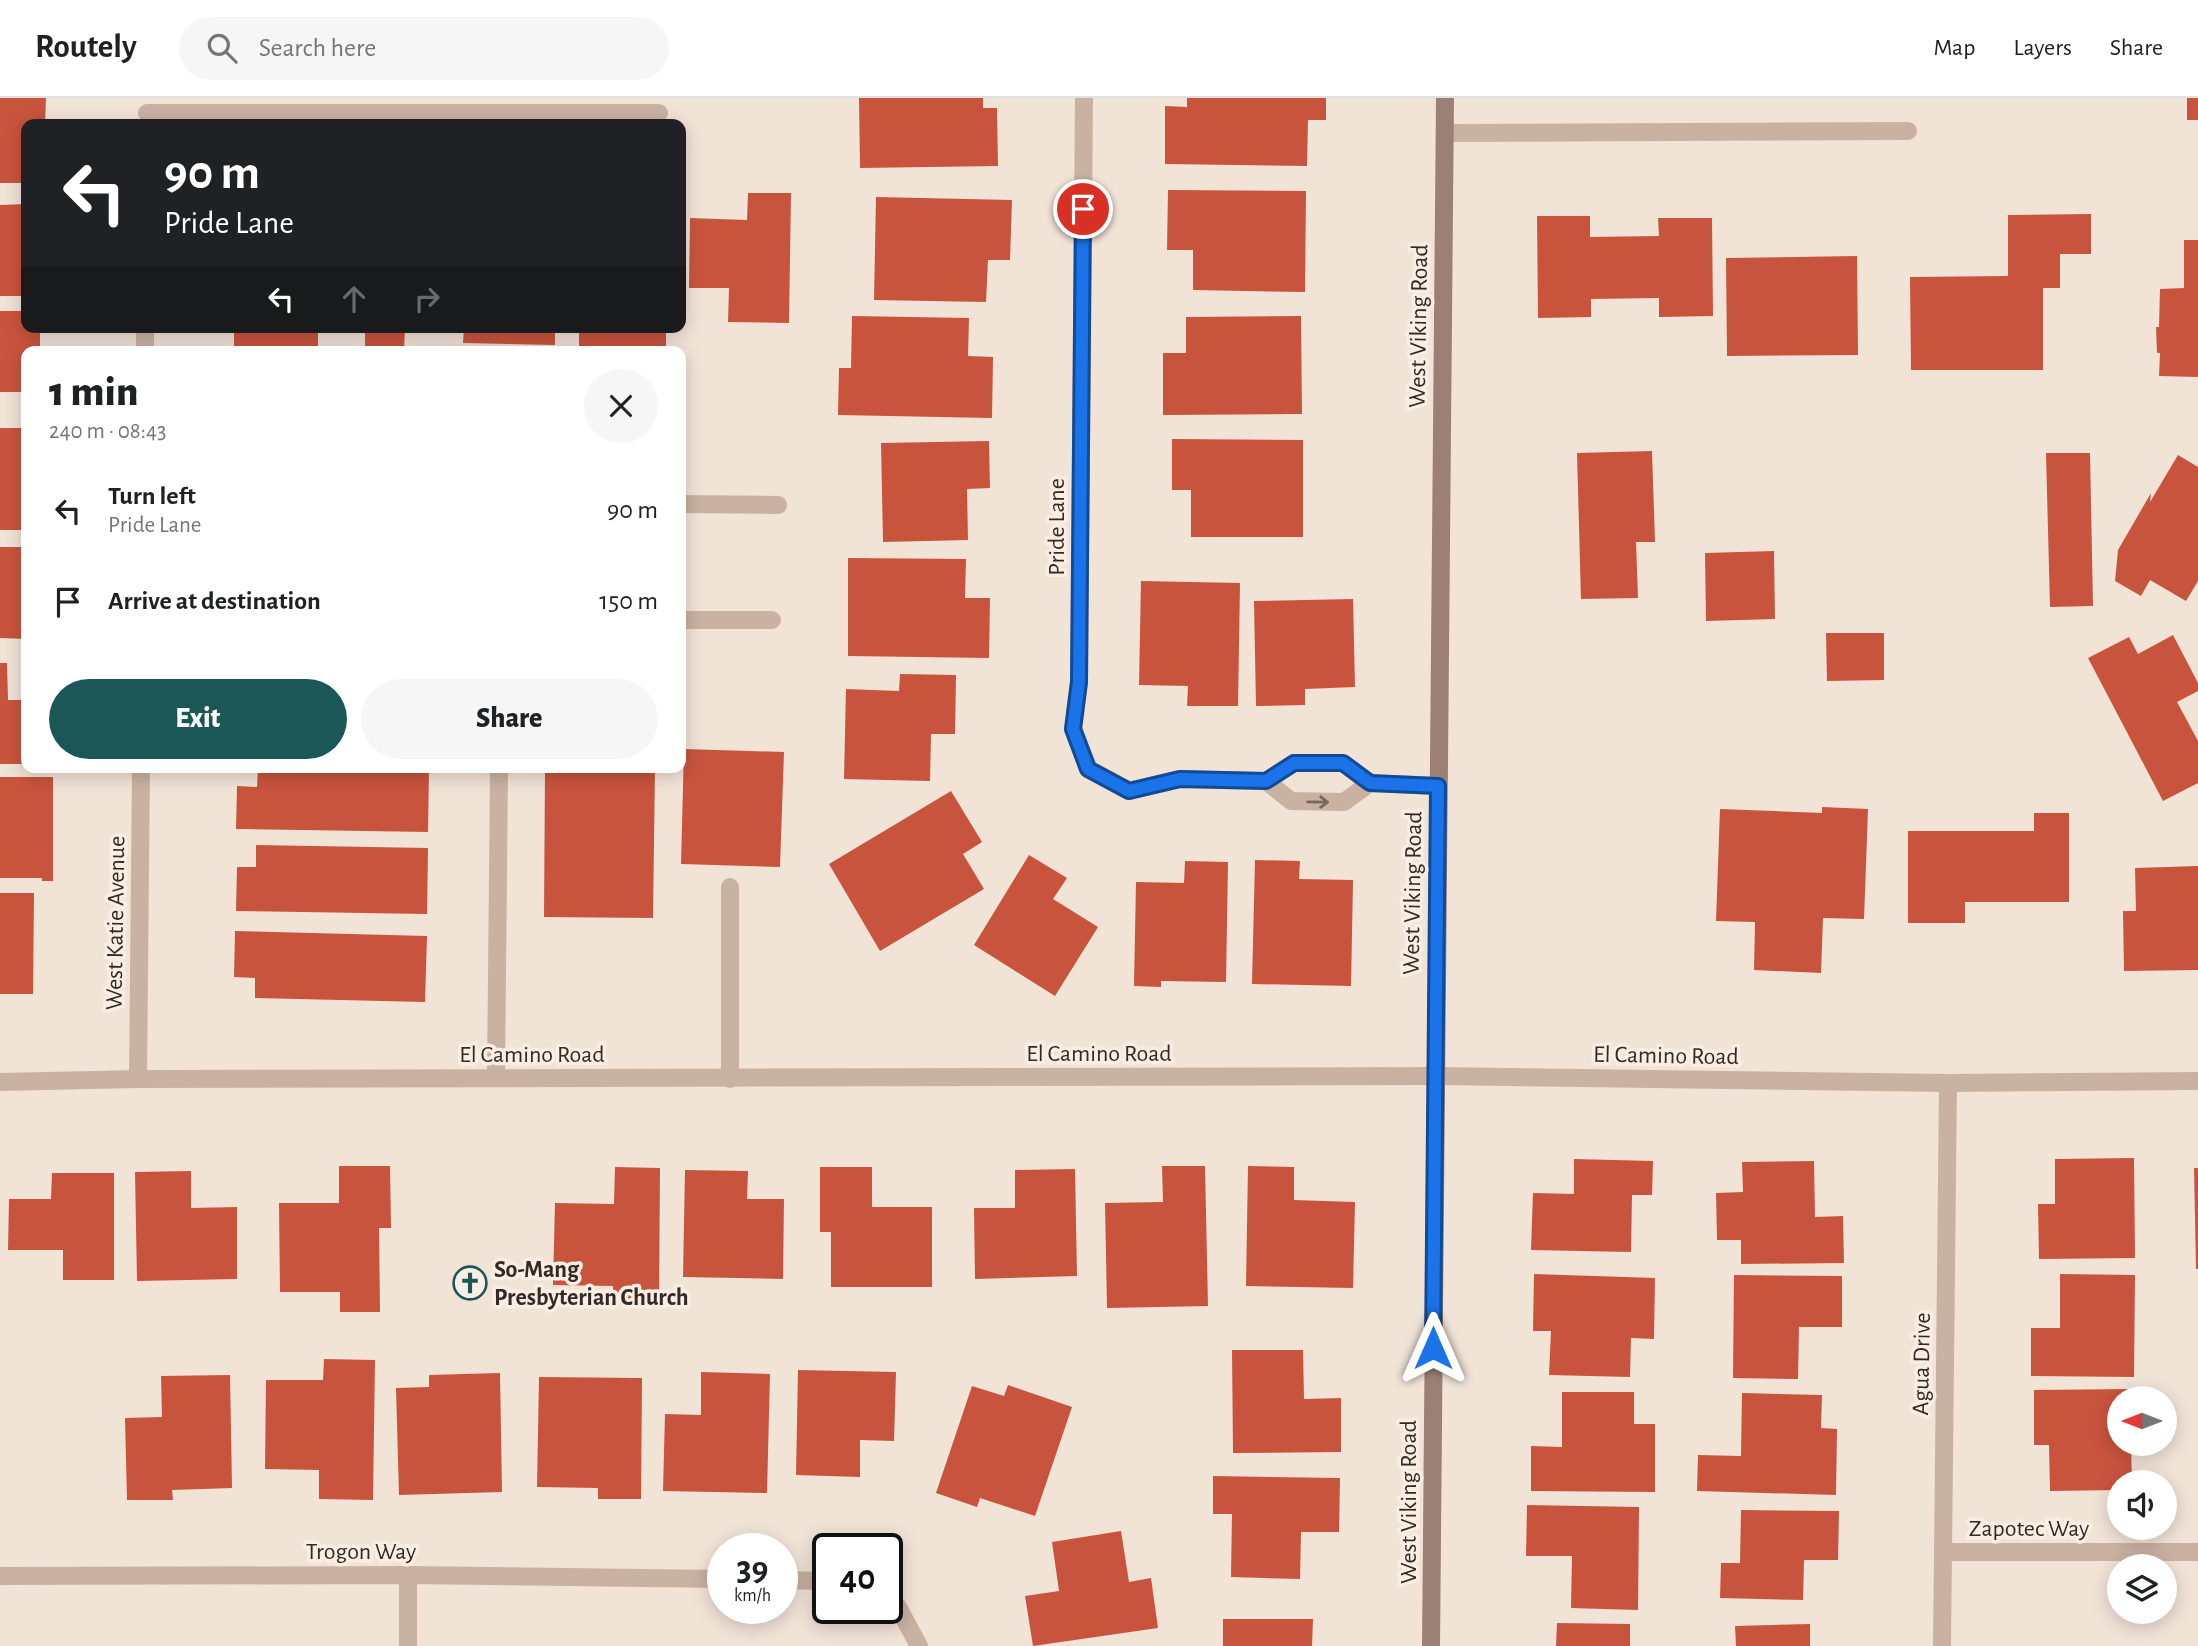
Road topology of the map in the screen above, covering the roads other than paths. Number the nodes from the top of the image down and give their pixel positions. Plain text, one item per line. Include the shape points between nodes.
1 (1084, 98) edge
2 (1445, 98) edge
3 (147, 112) edge
4 (659, 113) dead end
5 (1908, 131) dead end
6 (1445, 133) junction
7 (686, 504) edge
8 (778, 505) dead end
9 (686, 620) edge
10 (772, 620) dead end
11 (141, 773) edge
12 (499, 773) edge
13 (1266, 781) junction
14 (1370, 783) junction
15 (1438, 786) junction
16 (730, 887) dead end
17 (1435, 1076) junction
18 (496, 1078) junction
19 (138, 1079) junction
20 (730, 1079) junction
21 (0, 1082) edge
22 (2198, 1082) edge
23 (1948, 1083) junction
24 (1943, 1552) junction
25 (2198, 1552) edge
26 (408, 1575) junction
27 (0, 1576) edge
28 (707, 1579) edge
29 (903, 1621) edge
30 (408, 1646) edge
31 (919, 1646) edge
32 (1432, 1646) edge
33 (1942, 1646) edge

1 - 13 street, Pride Lane via 1079,682 1073,729 1088,769 1129,791 1180,779
2 - 6 street, West Viking Road
3 - 4 street
5 - 6 street
6 - 15 street, West Viking Road
7 - 8 street
9 - 10 street
11 - 19 street, West Katie Avenue
12 - 18 street
13 - 14 street via 1294,763 1343,763
13 -> 14 street via 1291,801 1344,802
14 - 15 street
15 - 17 street, West Viking Road
16 - 20 street
17 - 20 street, El Camino Road
17 - 23 street, El Camino Road
17 - 32 street, West Viking Road
18 - 19 street, El Camino Road
18 - 20 street, El Camino Road
19 - 21 street, El Camino Road
22 - 23 street, El Camino Road
23 - 24 street, Agua Drive
24 - 25 street, Zapotec Way
24 - 33 street, Agua Drive
26 - 27 street, Trogon Way
26 - 28 street, Trogon Way
26 - 30 street
29 - 31 street

